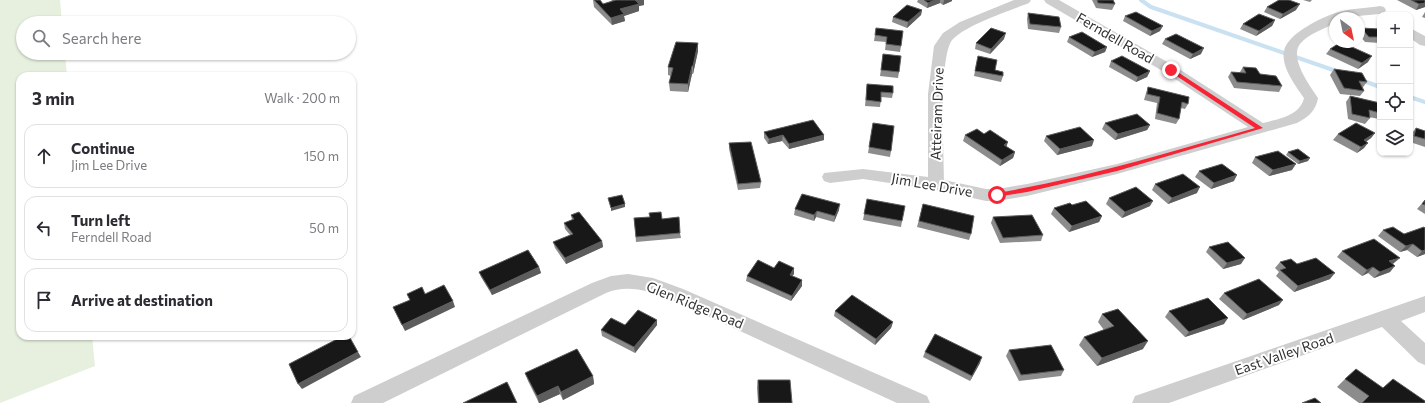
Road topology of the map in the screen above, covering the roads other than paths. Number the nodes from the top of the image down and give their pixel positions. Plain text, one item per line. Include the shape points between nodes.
1 (1025, 0) edge
2 (1050, 0) edge
3 (1363, 0) edge
4 (1377, 12) edge
5 (1384, 12) edge
6 (1365, 13) edge
7 (1329, 21) edge
8 (1413, 34) edge
9 (1425, 42) edge
10 (1260, 128) junction
11 (830, 177) dead end
12 (936, 184) junction
13 (1425, 304) edge
14 (1385, 318) junction
15 (1425, 356) edge
16 (362, 403) edge
17 (919, 403) edge
18 (1143, 403) edge

1 - 12 street, Atteiram Drive via 965,25 948,36 941,46 935,94
2 - 10 street, Ferndell Road via 1171,70
3 - 5 street
4 - 6 street, Jim Lee Drive
7 - 10 street, Jim Lee Drive via 1303,35 1291,49 1292,65 1311,98 1310,106 1292,120
8 - 9 street
10 - 12 street, Jim Lee Drive via 1027,190 986,195
11 - 12 street, Jim Lee Drive via 863,174
13 - 14 street, East Valley Road
14 - 15 street
14 - 18 street, East Valley Road
16 - 17 street, Glen Ridge Road via 600,288 621,281 632,281 682,297

